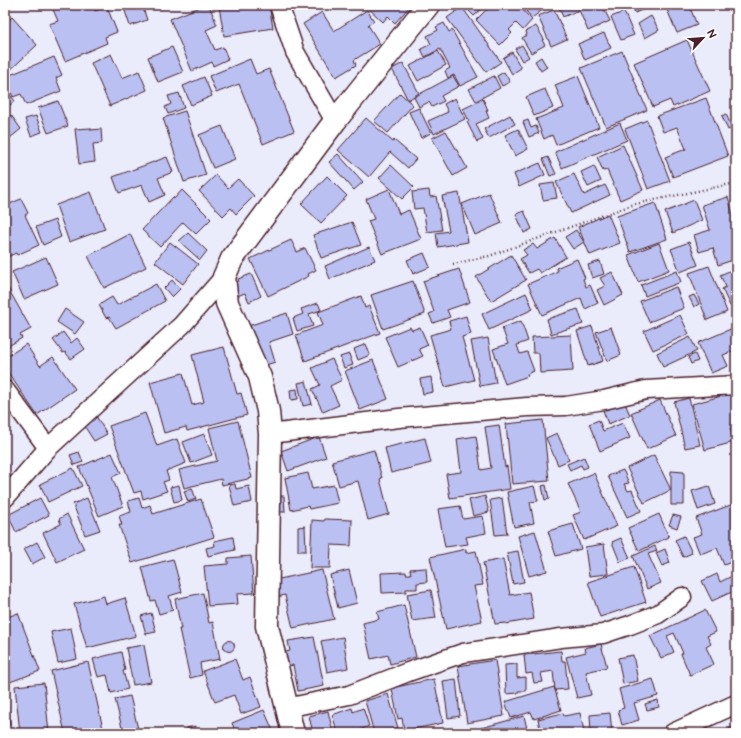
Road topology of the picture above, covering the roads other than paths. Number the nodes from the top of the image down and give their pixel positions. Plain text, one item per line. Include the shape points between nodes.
1 (280, 5) edge
2 (428, 5) edge
3 (335, 121) junction
4 (224, 277) junction
5 (736, 385) edge
6 (5, 390) edge
7 (270, 434) junction
8 (48, 448) junction
9 (5, 498) edge
10 (682, 597) dead end
11 (736, 704) edge
12 (286, 708) junction
13 (293, 733) edge
14 (672, 733) edge

1 - 3 street via 295,52
2 - 3 main road
3 - 4 main road via 232,259
4 - 7 main road via 227,303 260,377 268,411
4 - 8 street via 182,325
5 - 7 street via 646,390 566,406 399,418
6 - 8 street
7 - 12 main road via 267,626
8 - 9 street
10 - 12 street via 658,614 603,634 463,653 349,696
11 - 14 street
12 - 13 main road

